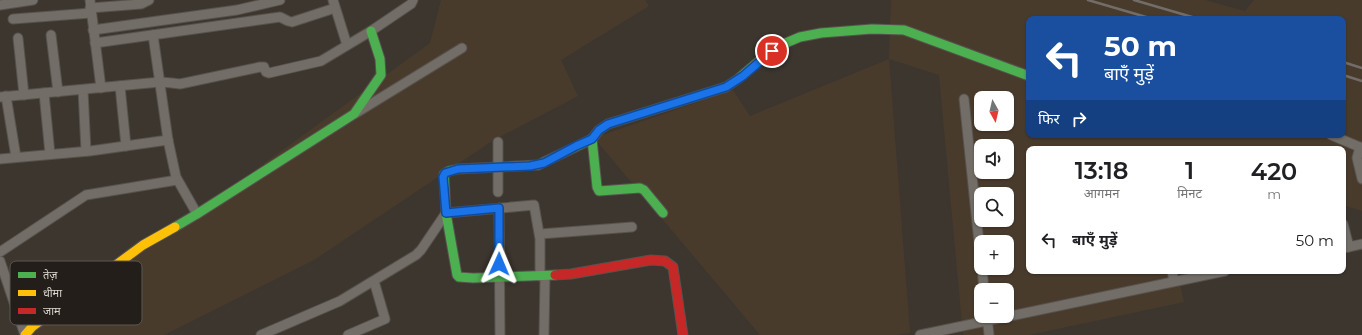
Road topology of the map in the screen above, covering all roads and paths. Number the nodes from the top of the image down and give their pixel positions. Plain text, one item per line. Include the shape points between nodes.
1 (33, 0) edge
2 (149, 0) edge
3 (280, 0) edge
4 (413, 0) edge
5 (334, 4) edge
6 (0, 5) edge
7 (90, 7) edge
8 (13, 19) dead end
9 (93, 30) junction
10 (371, 31) junction
11 (51, 35) dead end
12 (153, 35) junction
13 (18, 38) dead end
14 (95, 44) junction
15 (346, 45) junction
16 (462, 48) dead end
17 (1026, 75) edge
18 (160, 82) junction
19 (120, 86) junction
20 (101, 88) junction
21 (83, 90) junction
22 (58, 92) junction
23 (44, 93) junction
24 (24, 95) junction
25 (3, 97) edge
26 (964, 99) dead end
27 (354, 114) junction
28 (1338, 138) edge
29 (592, 139) junction
30 (168, 140) junction
31 (498, 142) dead end
32 (126, 146) junction
33 (1361, 147) edge
34 (86, 151) junction
35 (50, 154) junction
36 (16, 157) junction
37 (0, 158) edge
38 (498, 167) junction
39 (1362, 179) edge
40 (177, 180) junction
41 (498, 192) dead end
42 (499, 208) junction
43 (446, 213) junction
44 (663, 213) dead end
45 (198, 214) junction
46 (632, 227) dead end
47 (540, 234) junction
48 (978, 235) edge
49 (1362, 244) edge
50 (1346, 248) edge
51 (0, 252) edge
52 (0, 261) edge
53 (121, 261) edge
54 (1173, 274) edge
55 (1207, 274) edge
56 (542, 276) junction
57 (499, 277) junction
58 (374, 281) junction
59 (1174, 281) junction
60 (10, 287) edge
61 (1014, 314) edge
62 (974, 322) edge
63 (988, 323) edge
64 (22, 325) edge
65 (35, 325) edge
66 (25, 335) edge
67 (261, 335) edge
68 (348, 335) edge
69 (500, 335) edge
70 (544, 335) edge
71 (683, 335) edge
72 (920, 335) edge
73 (989, 335) edge

1 - 6 street
2 - 7 street via 141,4
3 - 9 street via 237,10
4 - 10 street via 411,4
5 - 12 street via 292,22 280,17
5 - 15 street
7 - 8 street
7 - 9 street
9 - 14 street
10 - 15 street
10 - 27 street via 382,73
11 - 22 street
12 - 14 street
12 - 18 street
13 - 24 street
14 - 20 street
15 - 18 street via 317,62 269,73 262,67 180,84
16 - 27 street
17 - 29 street via 904,30 883,28 820,32 788,41 726,87 608,124
18 - 19 street
18 - 30 street
19 - 20 street
19 - 32 street
20 - 21 street
21 - 22 street
21 - 34 street
22 - 23 street
23 - 24 street
23 - 35 street
24 - 25 street
25 - 36 street
26 - 48 street
27 - 45 street
28 - 33 street
29 - 38 street via 544,163
29 - 44 street via 599,191 640,188
30 - 32 street
30 - 40 street
31 - 38 street
32 - 34 street
33 - 39 street via 1358,158
34 - 35 street
35 - 36 street
36 - 37 street
38 - 41 street
38 - 43 street via 458,169 445,173 443,177
40 - 45 street
40 - 51 street via 86,195
42 - 43 street
42 - 47 street via 534,205
42 - 57 street
43 - 57 street via 457,275 473,278
43 - 58 street via 416,255
45 - 53 street via 143,245
46 - 47 street
47 - 56 street
49 - 50 street
52 - 60 street
54 - 59 street
55 - 59 street
56 - 57 street
56 - 70 street
56 - 71 street via 571,274 651,260 665,261 673,267
57 - 69 street
58 - 67 street via 340,301
58 - 68 street via 385,319
59 - 61 street
62 - 72 street
63 - 73 street
64 - 66 street
65 - 66 street

